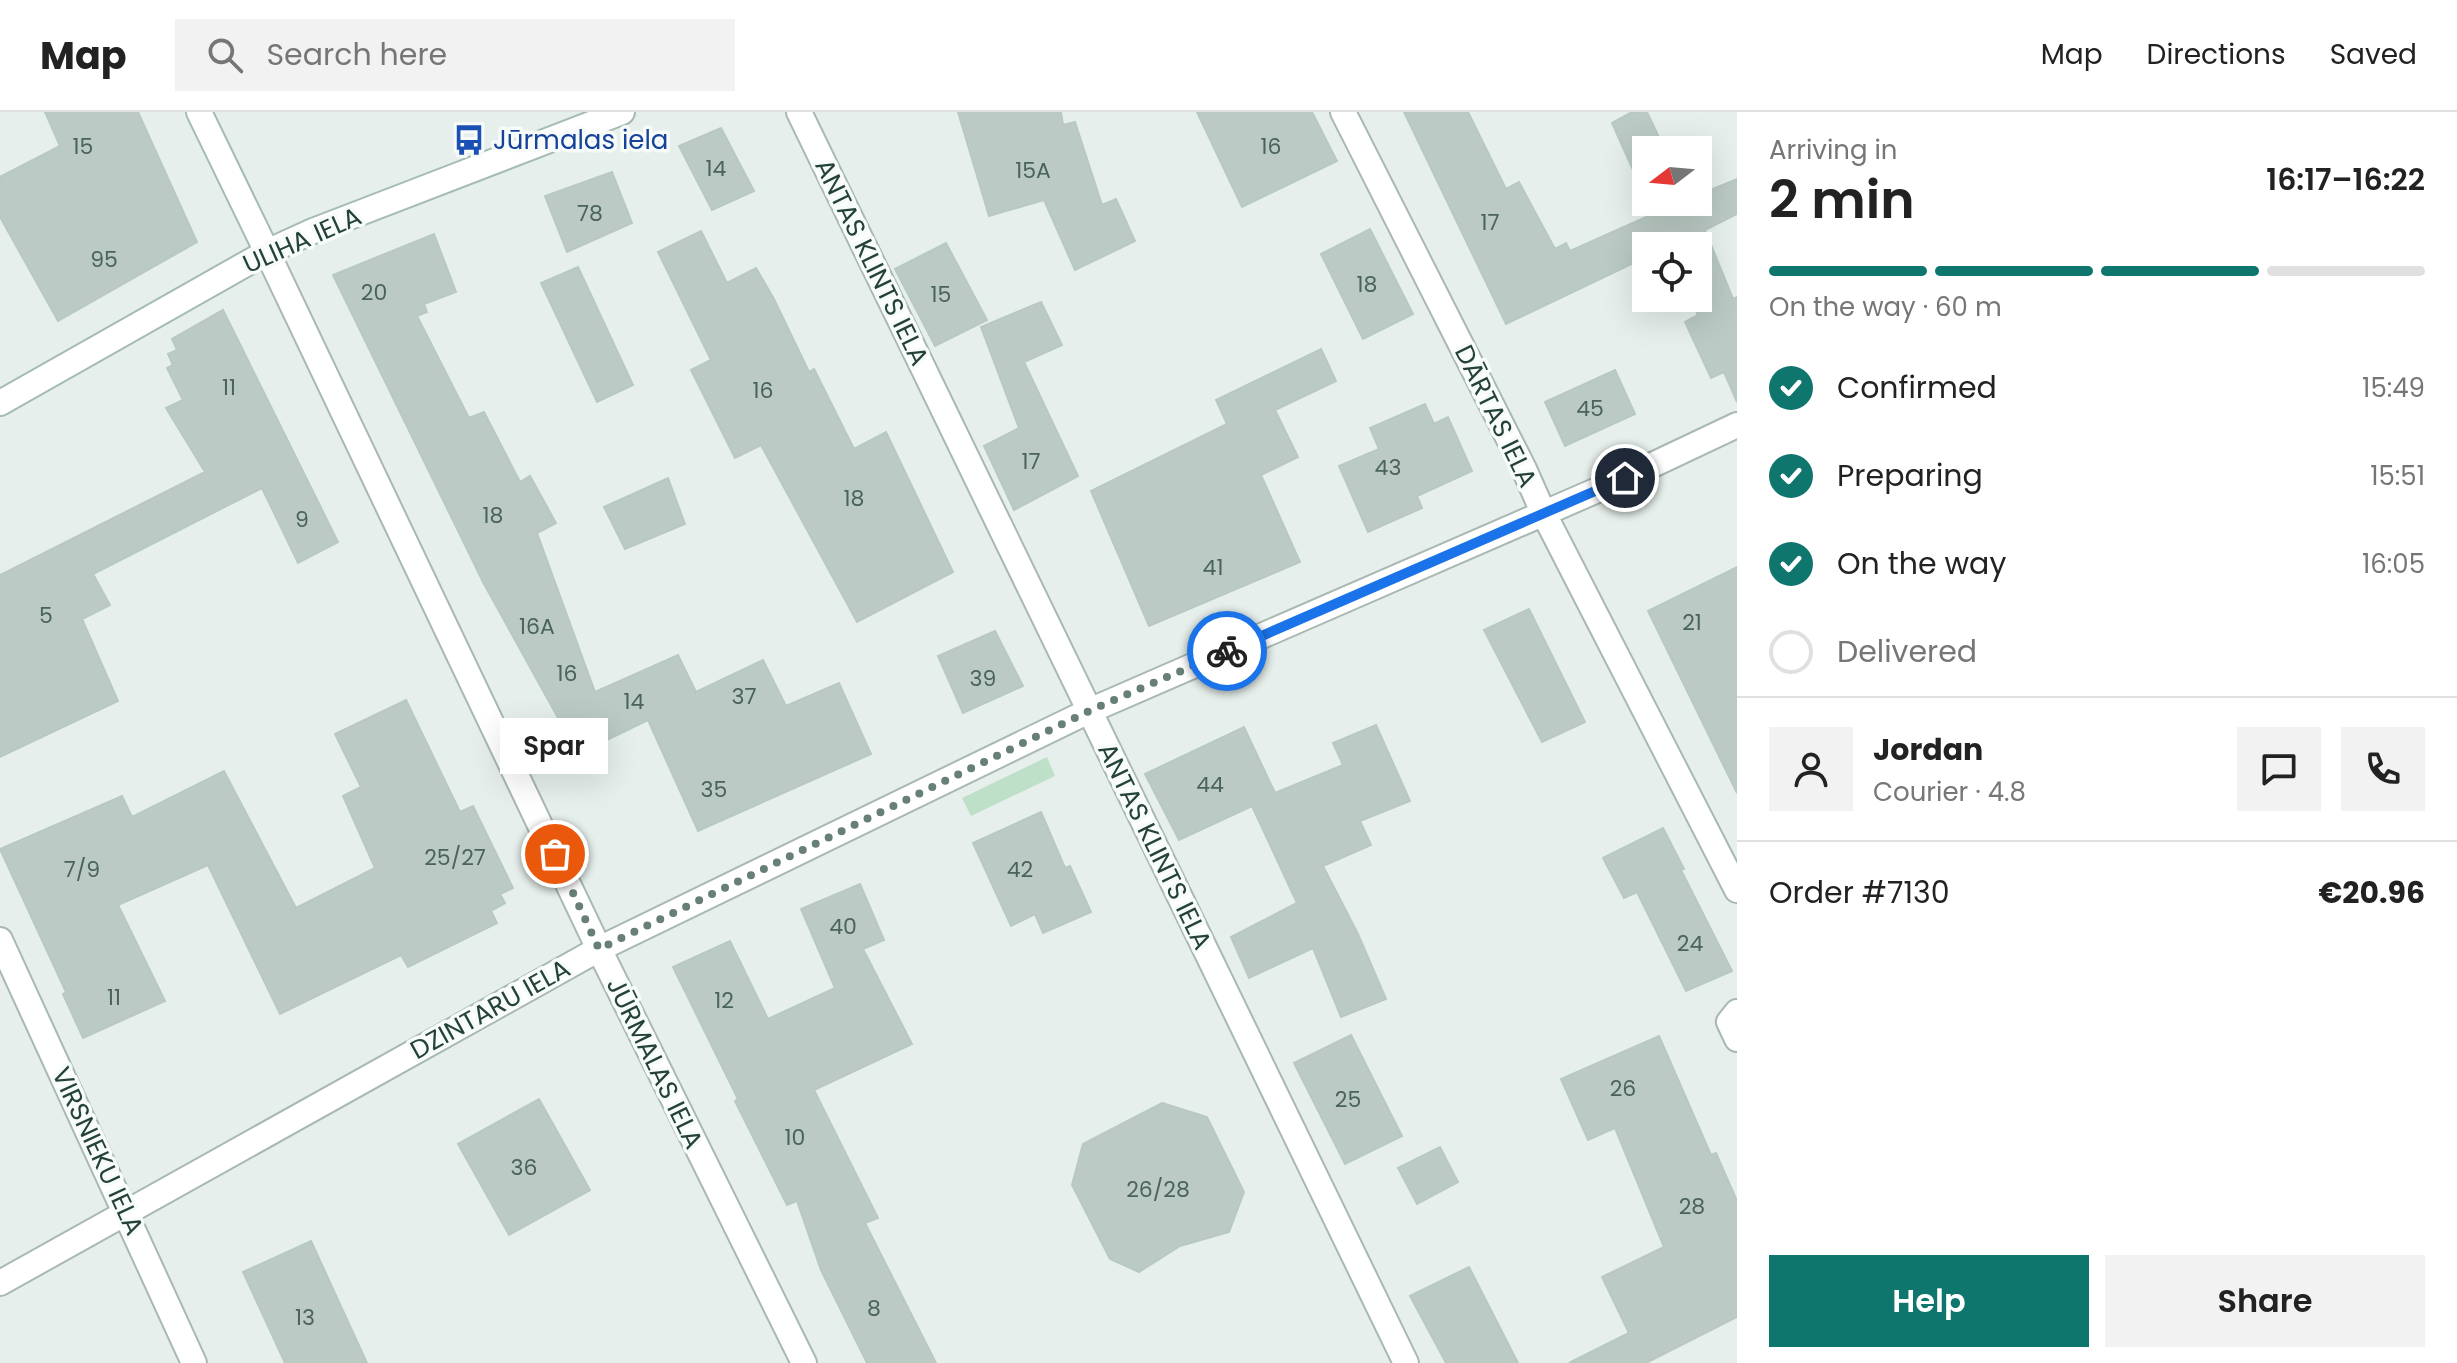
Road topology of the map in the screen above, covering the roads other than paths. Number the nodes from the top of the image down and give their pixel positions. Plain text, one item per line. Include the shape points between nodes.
1 (199, 112) edge
2 (622, 112) edge
3 (799, 112) edge
4 (1343, 112) edge
5 (267, 252) junction
6 (0, 403) edge
7 (1737, 425) edge
8 (1543, 512) junction
9 (1089, 711) junction
10 (1737, 890) edge
11 (0, 940) edge
12 (599, 949) junction
13 (1737, 1012) edge
14 (1737, 1039) edge
15 (126, 1211) junction
16 (0, 1283) edge
17 (194, 1363) edge
18 (804, 1363) edge
19 (1406, 1363) edge

1 - 5 street, JŪRMALAS IELA
2 - 5 street, ULIHA IELA
3 - 9 street, ANTAS KLINTS IELA
4 - 8 street, DĀRTAS IELA
5 - 6 street, ULIHA IELA
5 - 12 street, JŪRMALAS IELA
7 - 8 street, DZINTARU IELA
8 - 9 street, DZINTARU IELA
8 - 10 street, DĀRTAS IELA
9 - 12 street, DZINTARU IELA
9 - 19 street, ANTAS KLINTS IELA
11 - 15 street, VIRSNIEKU IELA
12 - 15 street, DZINTARU IELA
12 - 18 street, JŪRMALAS IELA
13 - 14 street via 1729,1022
15 - 16 street, DZINTARU IELA
15 - 17 street, VIRSNIEKU IELA

